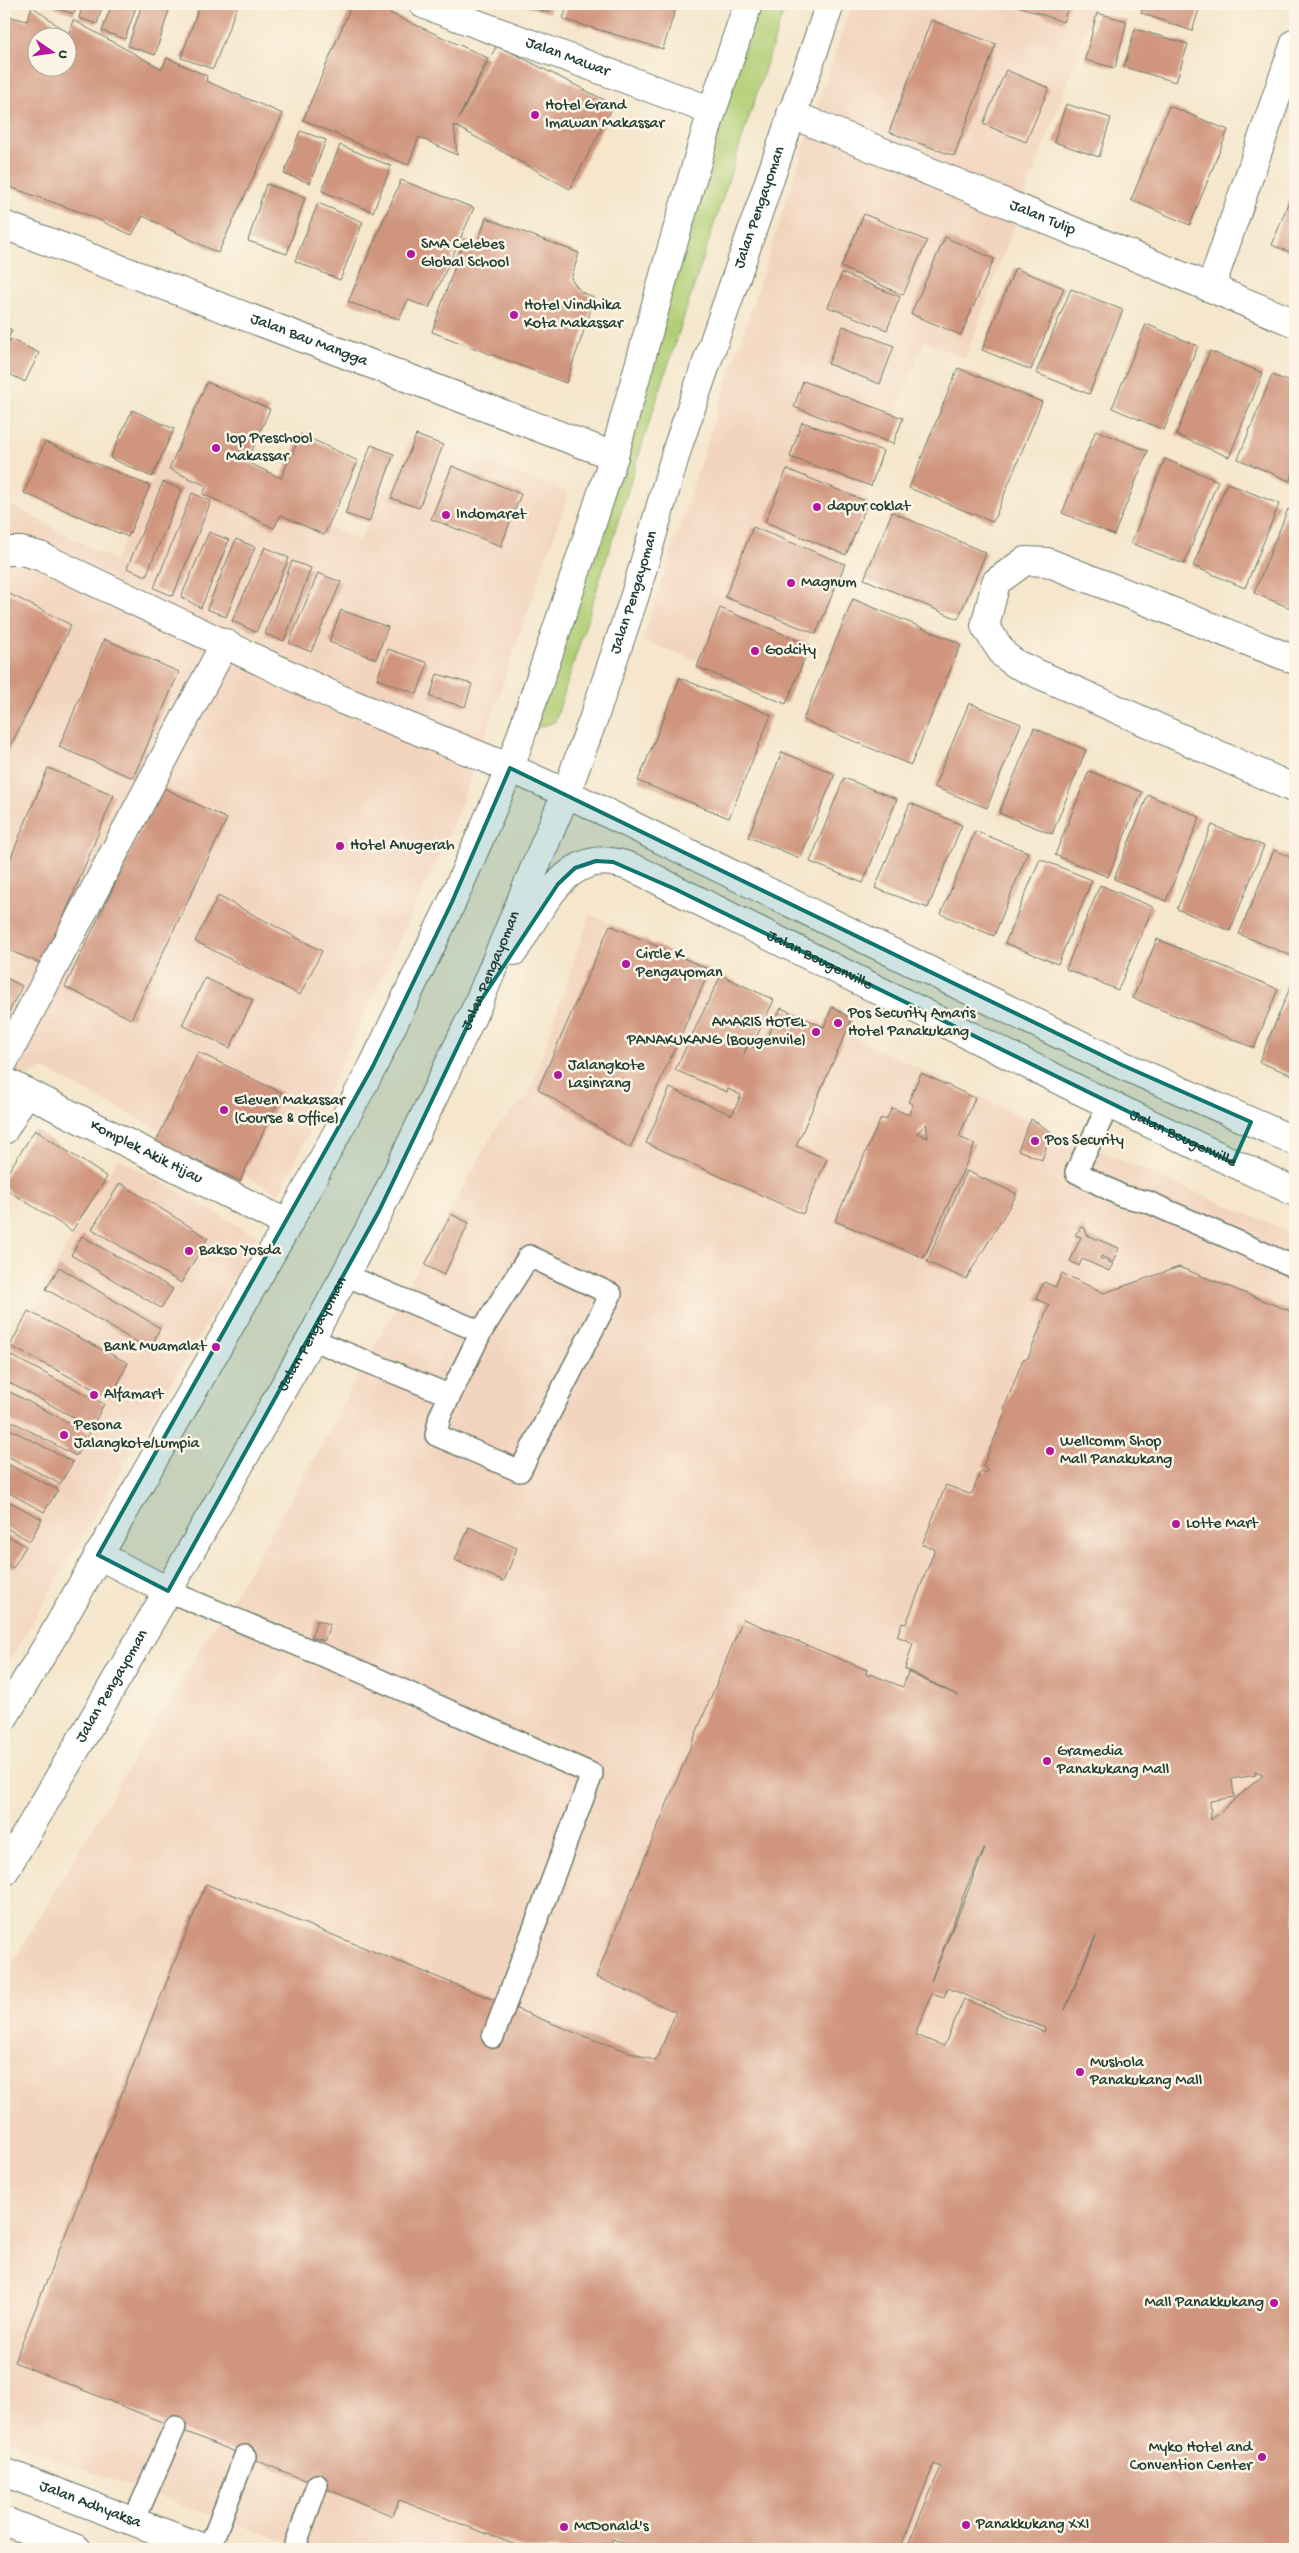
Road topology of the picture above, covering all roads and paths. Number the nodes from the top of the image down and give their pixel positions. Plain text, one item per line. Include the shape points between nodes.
1 (748, 4) edge
2 (830, 4) edge
3 (432, 5) edge
4 (1295, 42) edge
5 (712, 111) junction
6 (791, 114) junction
7 (4, 225) edge
8 (1211, 288) junction
9 (1295, 323) edge
10 (614, 456) junction
11 (4, 551) edge
12 (225, 643) junction
13 (1295, 660) edge
14 (510, 768) junction
15 (1295, 789) edge
16 (566, 793) junction
17 (477, 1006) junction
18 (4, 1061) edge
19 (15, 1087) edge
20 (1109, 1104) junction
21 (1251, 1122) junction
22 (4, 1130) edge
23 (1295, 1141) edge
24 (1233, 1163) junction
25 (1295, 1192) edge
26 (288, 1224) junction
27 (1295, 1267) edge
28 (345, 1275) junction
29 (481, 1332) junction
30 (310, 1340) junction
31 (449, 1395) junction
32 (98, 1555) junction
33 (168, 1591) junction
34 (4, 1717) edge
35 (4, 1872) edge
36 (492, 2037) dead end
37 (175, 2428) dead end
38 (246, 2456) dead end
39 (4, 2472) edge
40 (317, 2485) dead end
41 (4, 2520) edge
42 (133, 2523) junction
43 (77, 2549) edge
44 (208, 2549) edge
45 (294, 2549) edge

1 - 5 street
2 - 6 street, Jalan Pengayoman
3 - 5 street, Jalan Mawar
4 - 8 street
5 - 10 street
6 - 8 street, Jalan Tulip
6 - 16 street, Jalan Pengayoman via 678,446 635,595
7 - 10 street, Jalan Bau Mangga
8 - 9 street, Jalan Tulip
10 - 14 street
11 - 12 street via 21,550 40,556
12 - 14 street via 340,699
12 - 18 street
13 - 15 street via 1047,562 1025,561 996,582 985,626 1004,655 1016,664
14 - 16 street
14 - 26 street via 452,902 377,1057
16 - 17 street, Jalan Pengayoman
16 - 21 street via 1122,1065
17 - 20 street, Jalan Bougenville via 558,884 575,868 596,861 613,862 675,888
17 - 28 street, Jalan Pengayoman
19 - 22 street
19 - 26 street, Komplek Akik Hijau
20 - 24 street, Jalan Bougenville
20 - 27 lane via 1076,1172 1122,1196 1148,1202
21 - 23 street
21 - 24 street
24 - 25 street, Jalan Bougenville
26 - 32 street
28 - 29 lane
28 - 30 street, Jalan Pengayoman
29 - 31 lane
29 - 31 lane via 529,1256 611,1294 520,1471 436,1435
30 - 31 lane
30 - 33 street, Jalan Pengayoman
32 - 33 street
32 - 34 street
33 - 35 street, Jalan Pengayoman
33 - 36 lane via 592,1774
37 - 42 lane
38 - 44 lane
39 - 42 street, Jalan Adhyaksa
40 - 45 lane
41 - 43 street
42 - 44 street, Jalan Adhyaksa

